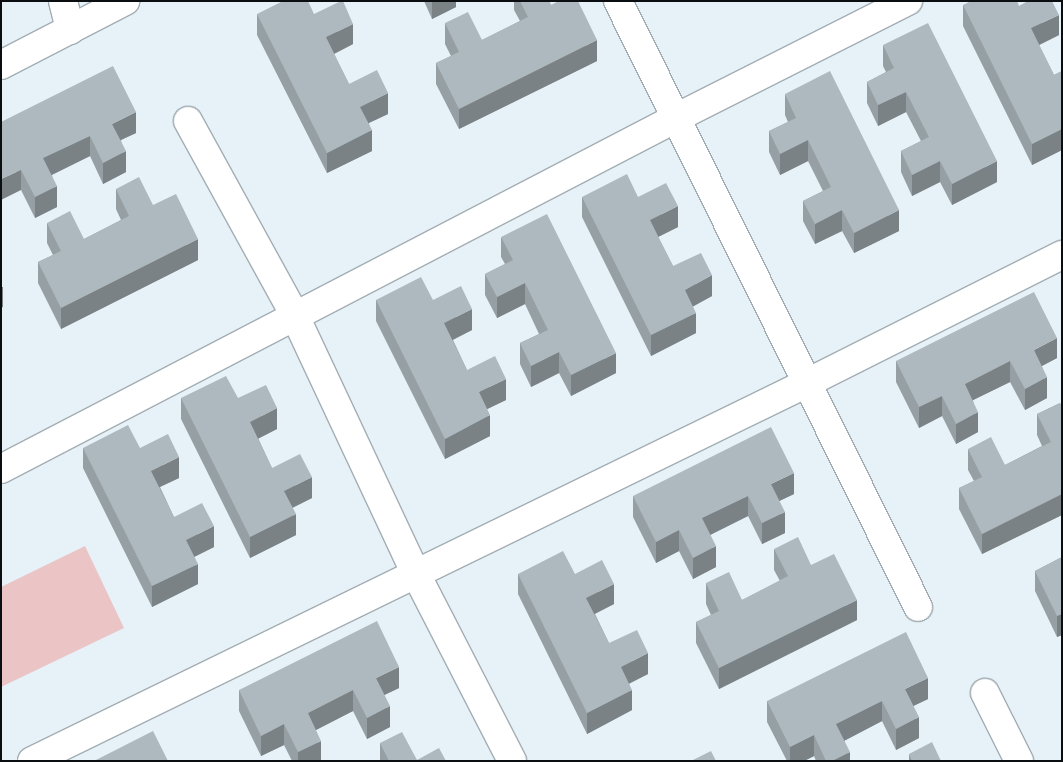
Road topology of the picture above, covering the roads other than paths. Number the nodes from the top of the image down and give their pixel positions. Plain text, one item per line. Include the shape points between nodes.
1 (63, 1) edge
2 (125, 1) edge
3 (618, 1) edge
4 (908, 1) edge
5 (70, 30) junction
6 (1, 65) edge
7 (676, 118) junction
8 (188, 121) dead end
9 (1062, 255) edge
10 (295, 316) junction
11 (807, 383) junction
12 (1, 469) edge
13 (416, 574) junction
14 (918, 607) dead end
15 (985, 693) dead end
16 (32, 761) edge
17 (512, 761) edge
18 (1019, 761) edge

1 - 5 street
2 - 5 street
3 - 7 street
4 - 7 street
5 - 6 street
7 - 10 street
7 - 11 street
8 - 10 street
9 - 11 street
10 - 12 street
10 - 13 street
11 - 13 street
11 - 14 street
13 - 16 street
13 - 17 street
15 - 18 street

